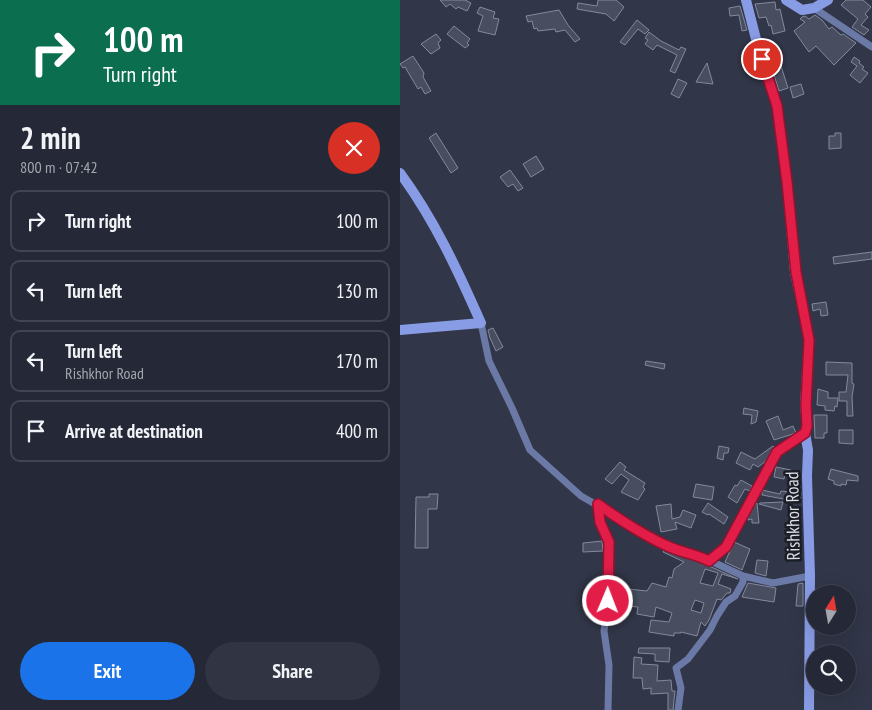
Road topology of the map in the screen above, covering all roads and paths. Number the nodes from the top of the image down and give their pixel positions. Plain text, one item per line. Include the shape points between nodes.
1 (746, 0) edge
2 (786, 0) edge
3 (828, 0) edge
4 (814, 8) junction
5 (872, 46) edge
6 (400, 173) edge
7 (482, 323) junction
8 (400, 330) edge
9 (805, 433) junction
10 (598, 504) junction
11 (709, 561) junction
12 (743, 576) junction
13 (810, 576) junction
14 (608, 710) edge
15 (678, 710) edge
16 (809, 710) edge

1 - 9 street, Rishkhor Road via 777,106 796,272 809,340
2 - 4 street via 802,10
3 - 4 street
4 - 5 street
6 - 7 street via 459,272
7 - 8 street
7 - 10 street via 489,361 530,450 581,496
9 - 11 street via 777,452 726,547
9 - 13 street, Rishkhor Road
10 - 11 street via 658,541
10 - 14 street via 600,522 609,542 604,631 609,665
11 - 12 street
12 - 13 street via 773,583
12 - 15 street via 735,596 726,602 688,659 676,668 681,688
13 - 16 street, Rishkhor Road

